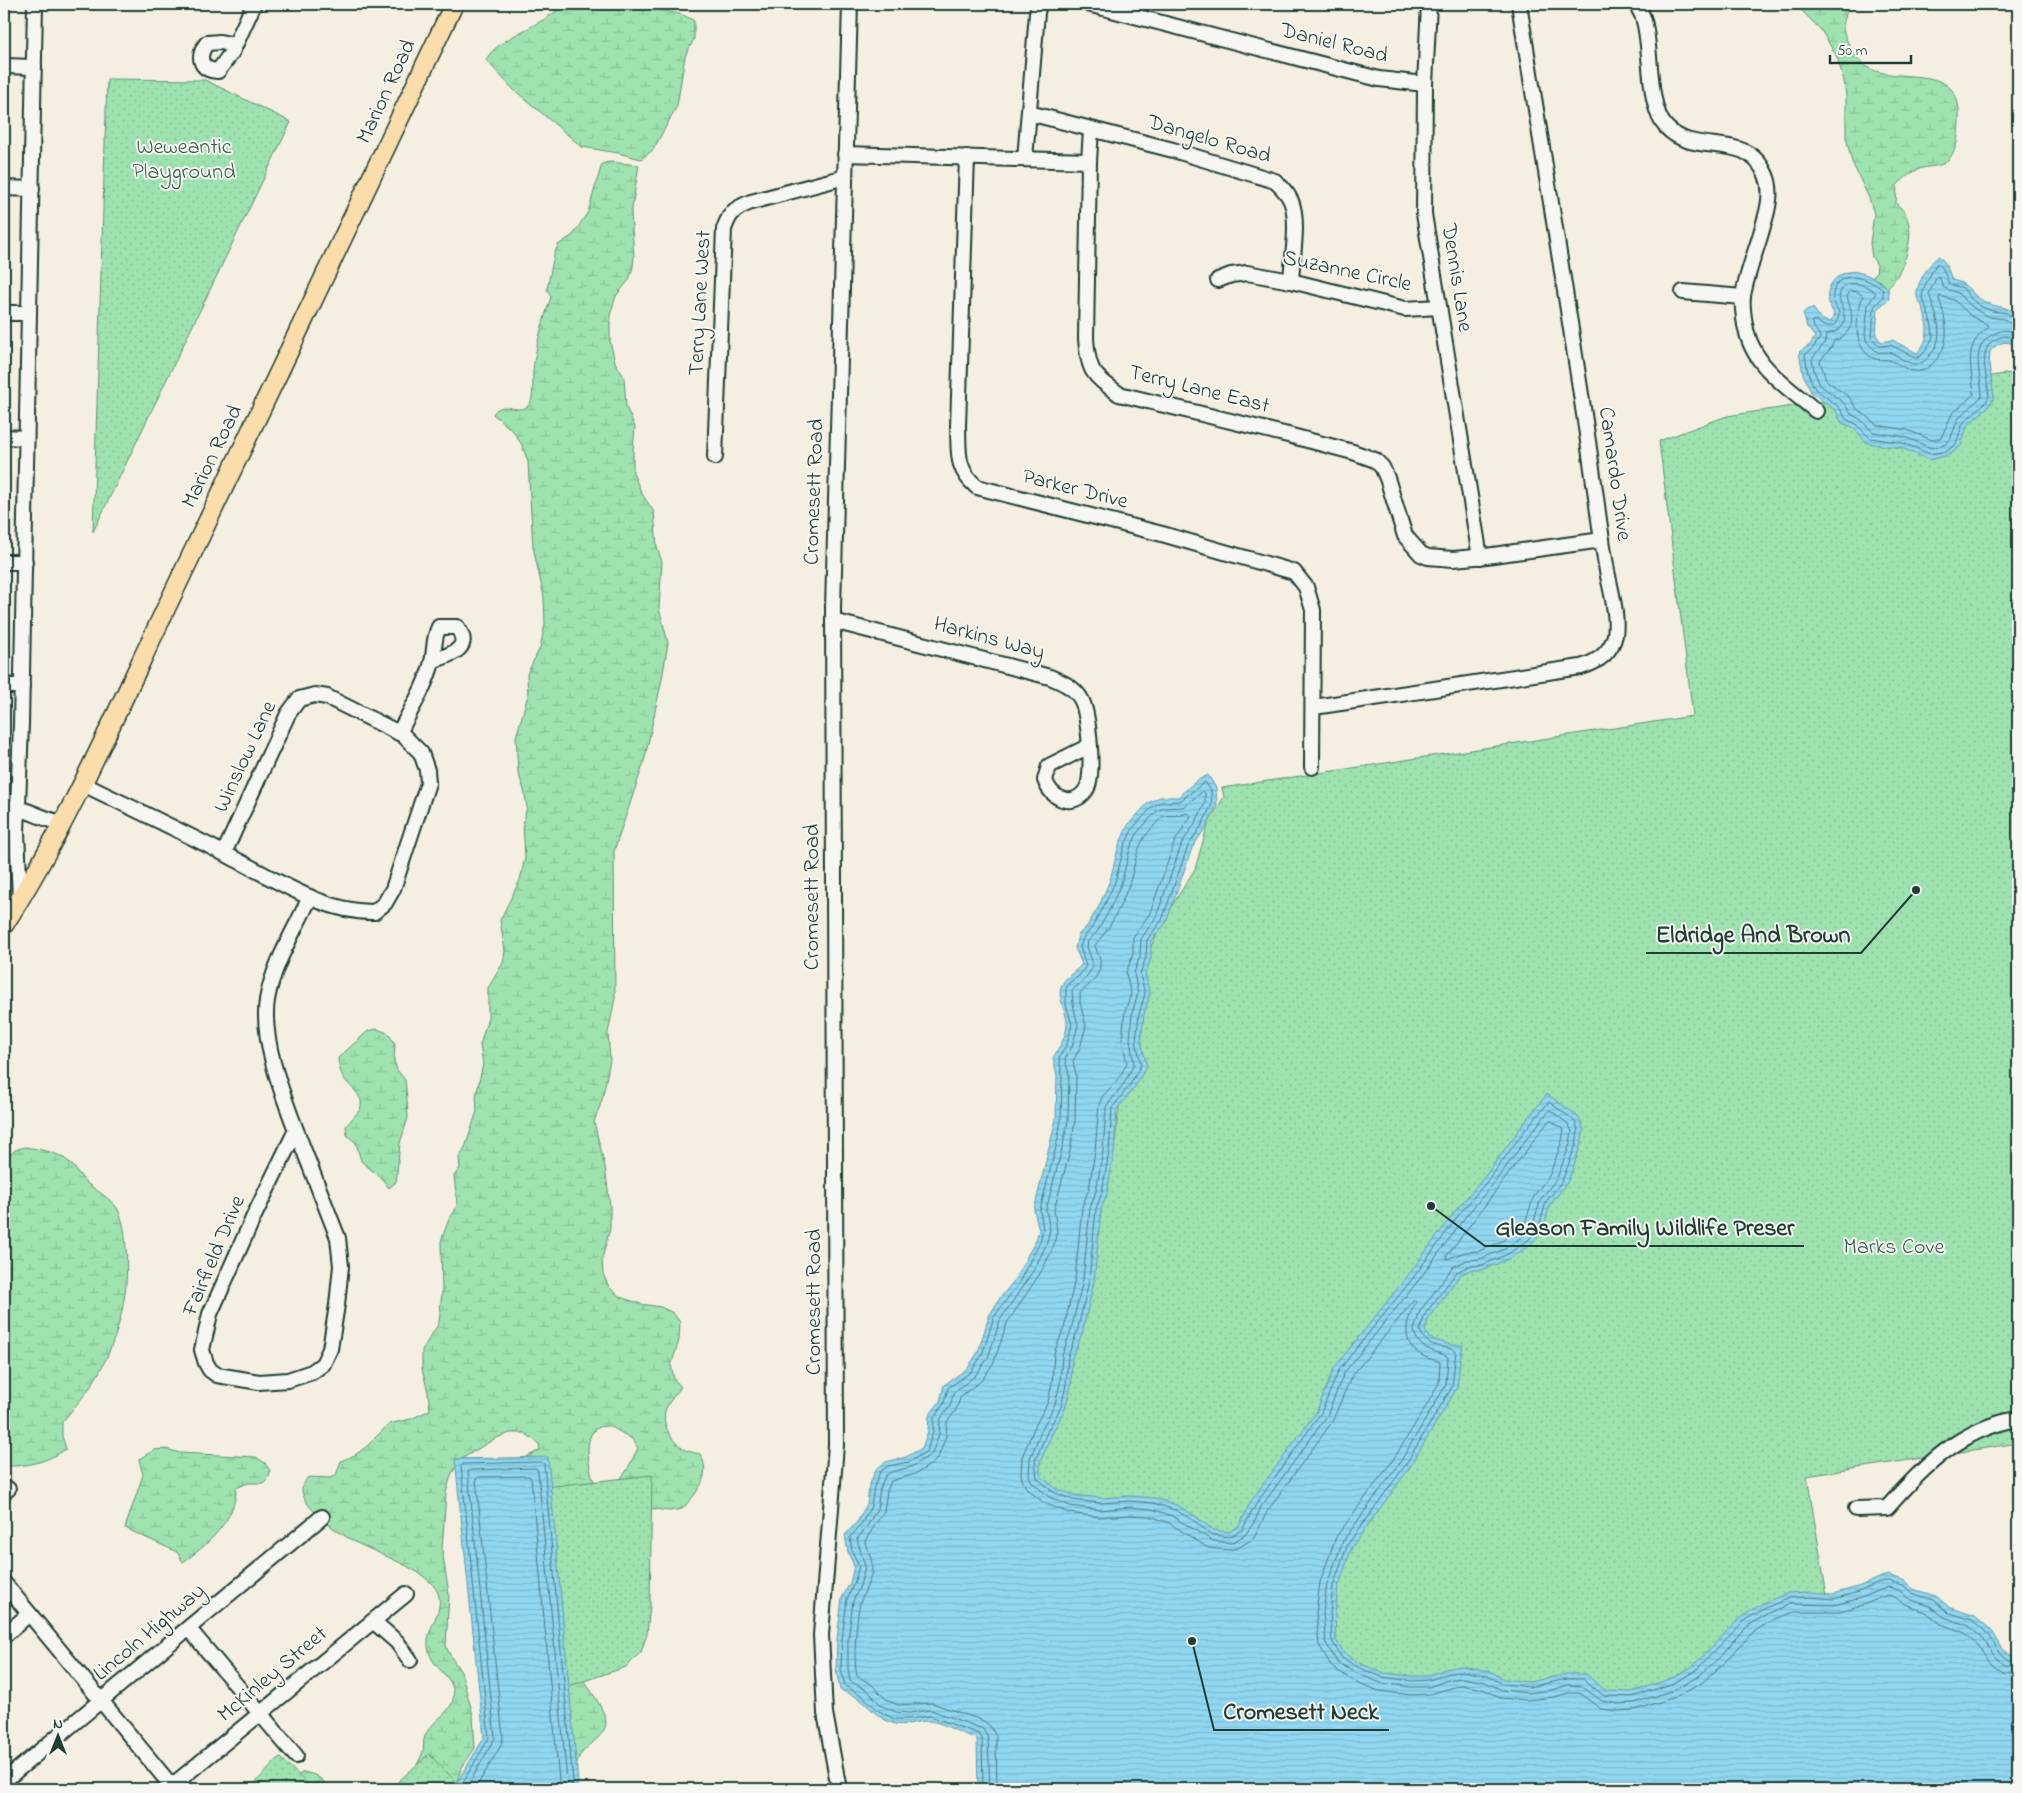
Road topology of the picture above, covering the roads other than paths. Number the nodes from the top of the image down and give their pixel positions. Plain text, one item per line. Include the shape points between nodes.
1 (35, 4) edge
2 (254, 4) edge
3 (454, 4) edge
4 (850, 4) edge
5 (1039, 4) edge
6 (1088, 4) edge
7 (1428, 4) edge
8 (1519, 4) edge
9 (1636, 4) edge
10 (235, 45) dead end
11 (4, 66) edge
12 (34, 67) junction
13 (1425, 84) junction
14 (1029, 113) junction
15 (1091, 130) junction
16 (846, 154) junction
17 (967, 157) junction
18 (1025, 159) junction
19 (1089, 161) junction
20 (845, 177) junction
21 (4, 188) edge
22 (32, 190) junction
23 (1218, 280) dead end
24 (1291, 281) junction
25 (1683, 292) dead end
26 (1743, 297) junction
27 (1439, 307) junction
28 (4, 312) edge
29 (29, 313) junction
30 (1816, 411) dead end
31 (4, 437) edge
32 (26, 438) junction
33 (715, 457) dead end
34 (1602, 540) junction
35 (1480, 557) junction
36 (4, 562) edge
37 (25, 562) junction
38 (833, 620) junction
39 (432, 661) dead end
40 (4, 686) edge
41 (22, 686) junction
42 (1314, 707) junction
43 (399, 733) junction
44 (1089, 746) dead end
45 (1312, 767) dead end
46 (83, 784) junction
47 (4, 807) edge
48 (18, 807) junction
49 (62, 823) junction
50 (224, 853) junction
51 (310, 897) junction
52 (20, 899) junction
53 (4, 925) edge
54 (296, 1130) junction
55 (2018, 1419) edge
56 (1856, 1509) dead end
57 (322, 1517) dead end
58 (4, 1583) edge
59 (406, 1594) dead end
60 (28, 1614) junction
61 (373, 1621) junction
62 (189, 1629) junction
63 (4, 1636) edge
64 (410, 1660) dead end
65 (102, 1700) junction
66 (260, 1714) junction
67 (296, 1756) dead end
68 (4, 1781) edge
69 (171, 1788) edge
70 (839, 1789) edge

1 - 12 street
2 - 10 street
3 - 46 main road, Marion Road
4 - 16 street, Cromesett Road
5 - 14 street
6 - 13 street, Daniel Road via 1379,79
7 - 13 street, Dennis Lane
8 - 34 street, Camardo Drive
9 - 26 street via 1644,20 1655,106 1665,126 1688,141 1748,152 1756,158 1767,176 1770,188 1767,210
11 - 12 street
12 - 22 street
13 - 27 street, Dennis Lane via 1424,214
14 - 15 street, Dangelo Road
14 - 18 street
15 - 19 street, Terry Lane East
15 - 24 street, Dangelo Road via 1182,152 1276,182 1293,206
16 - 17 street
16 - 20 street, Cromesett Road
17 - 18 street
17 - 42 street, Parker Drive via 958,426 959,461 967,479 976,487 1162,534 1294,572 1306,587 1313,610
18 - 19 street
19 - 35 street, Terry Lane East via 1086,338 1087,356 1097,378 1119,394 1288,435 1374,460 1387,478 1405,536 1421,554 1436,559
20 - 33 street, Terry Lane West via 751,202 736,208 729,216 724,229
20 - 38 street, Cromesett Road
21 - 22 street
22 - 29 street
23 - 24 street, Suzanne Circle via 1247,273
24 - 27 street, Suzanne Circle via 1405,309
25 - 26 street
26 - 30 street via 1746,331 1753,352 1770,373
27 - 35 street, Dennis Lane
28 - 29 street
29 - 32 street
31 - 32 street
32 - 37 street
34 - 35 street, Terry Lane East
34 - 42 street, Camardo Drive via 1615,634 1608,652 1594,663
36 - 37 street
37 - 41 street
38 - 44 street, Harkins Way via 1063,682 1074,690 1085,708
38 - 70 street, Cromesett Road via 836,1445 821,1635 825,1713
39 - 43 street
40 - 41 street
41 - 48 street
42 - 45 street, Parker Drive
43 - 50 street, Winslow Lane via 327,697 315,695 299,699 288,714
43 - 51 street, Winslow Lane via 420,753 428,783 393,889 385,903 374,912 357,912
46 - 49 main road, Marion Road
46 - 50 street
47 - 48 street
48 - 49 street
48 - 52 street
49 - 52 main road, Marion Road
50 - 51 street
51 - 54 street, Fairfield Drive via 275,971 266,1014 271,1052
52 - 53 main road, Marion Road
54 - 54 street, Fairfield Drive via 210,1314 202,1350 206,1363 216,1375 259,1382 288,1380 312,1372 323,1364 330,1349 340,1276 340,1250
55 - 56 street via 1987,1427 1946,1449 1886,1508
57 - 62 street, Lincoln Highway
58 - 60 street
59 - 61 street, McKinley Street
60 - 63 street
60 - 65 street
61 - 64 street via 397,1642
61 - 66 street, McKinley Street
62 - 65 street, Lincoln Highway
62 - 66 street
65 - 68 street, Lincoln Highway
65 - 69 street
66 - 67 street
66 - 69 street, McKinley Street

